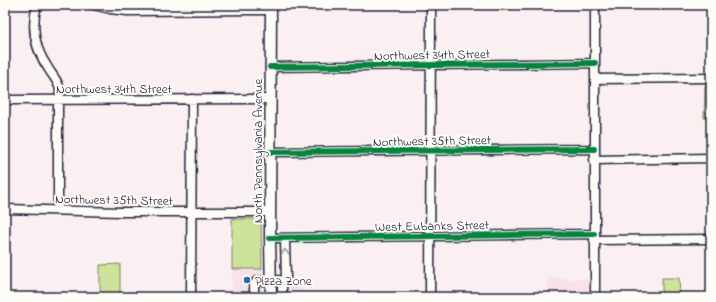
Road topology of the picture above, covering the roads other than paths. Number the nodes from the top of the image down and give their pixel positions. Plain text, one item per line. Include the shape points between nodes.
1 (37, 5) edge
2 (94, 5) edge
3 (431, 5) edge
4 (595, 5) edge
5 (271, 8) edge
6 (594, 63) junction
7 (431, 65) junction
8 (270, 67) junction
9 (711, 78) edge
10 (594, 79) junction
11 (192, 99) junction
12 (270, 99) junction
13 (5, 100) edge
14 (59, 100) junction
15 (594, 149) junction
16 (431, 151) junction
17 (270, 152) junction
18 (711, 158) edge
19 (594, 160) junction
20 (5, 209) edge
21 (58, 210) junction
22 (191, 212) junction
23 (270, 212) junction
24 (431, 236) junction
25 (594, 237) junction
26 (270, 238) junction
27 (285, 238) junction
28 (711, 239) edge
29 (271, 280) junction
30 (282, 280) junction
31 (191, 297) edge
32 (254, 297) edge
33 (271, 297) edge
34 (282, 297) edge
35 (430, 297) edge
36 (594, 297) edge

1 - 14 street via 34,23 36,44 58,84
2 - 5 street via 119,10
3 - 7 street
4 - 6 street
5 - 8 main road, North Pennsylvania Avenue
6 - 7 street, Northwest 34th Street
6 - 10 street
7 - 8 street, Northwest 34th Street
7 - 16 street
8 - 12 main road, North Pennsylvania Avenue
9 - 10 street
10 - 15 street
11 - 12 street, Northwest 34th Street
11 - 14 street, Northwest 34th Street
11 - 22 street
12 - 17 main road, North Pennsylvania Avenue
13 - 14 street, Northwest 34th Street
14 - 21 street
15 - 16 street, Northwest 35th Street
15 - 19 street
16 - 17 street, Northwest 35th Street
16 - 24 street
17 - 23 main road, North Pennsylvania Avenue
18 - 19 street
19 - 25 street
20 - 21 street, Northwest 35th Street
21 - 22 street, Northwest 35th Street
22 - 23 street, Northwest 35th Street
22 - 31 street
23 - 26 main road, North Pennsylvania Avenue
24 - 25 street, West Eubanks Street
24 - 27 street, West Eubanks Street
24 - 35 street
25 - 28 street, West Eubanks Street
25 - 36 street
26 - 27 street, West Eubanks Street
26 - 29 main road, North Pennsylvania Avenue
30 -> 27 street via 286,280
29 - 30 street
29 - 32 street via 257,281 254,284
29 - 33 main road, North Pennsylvania Avenue
30 - 34 street

